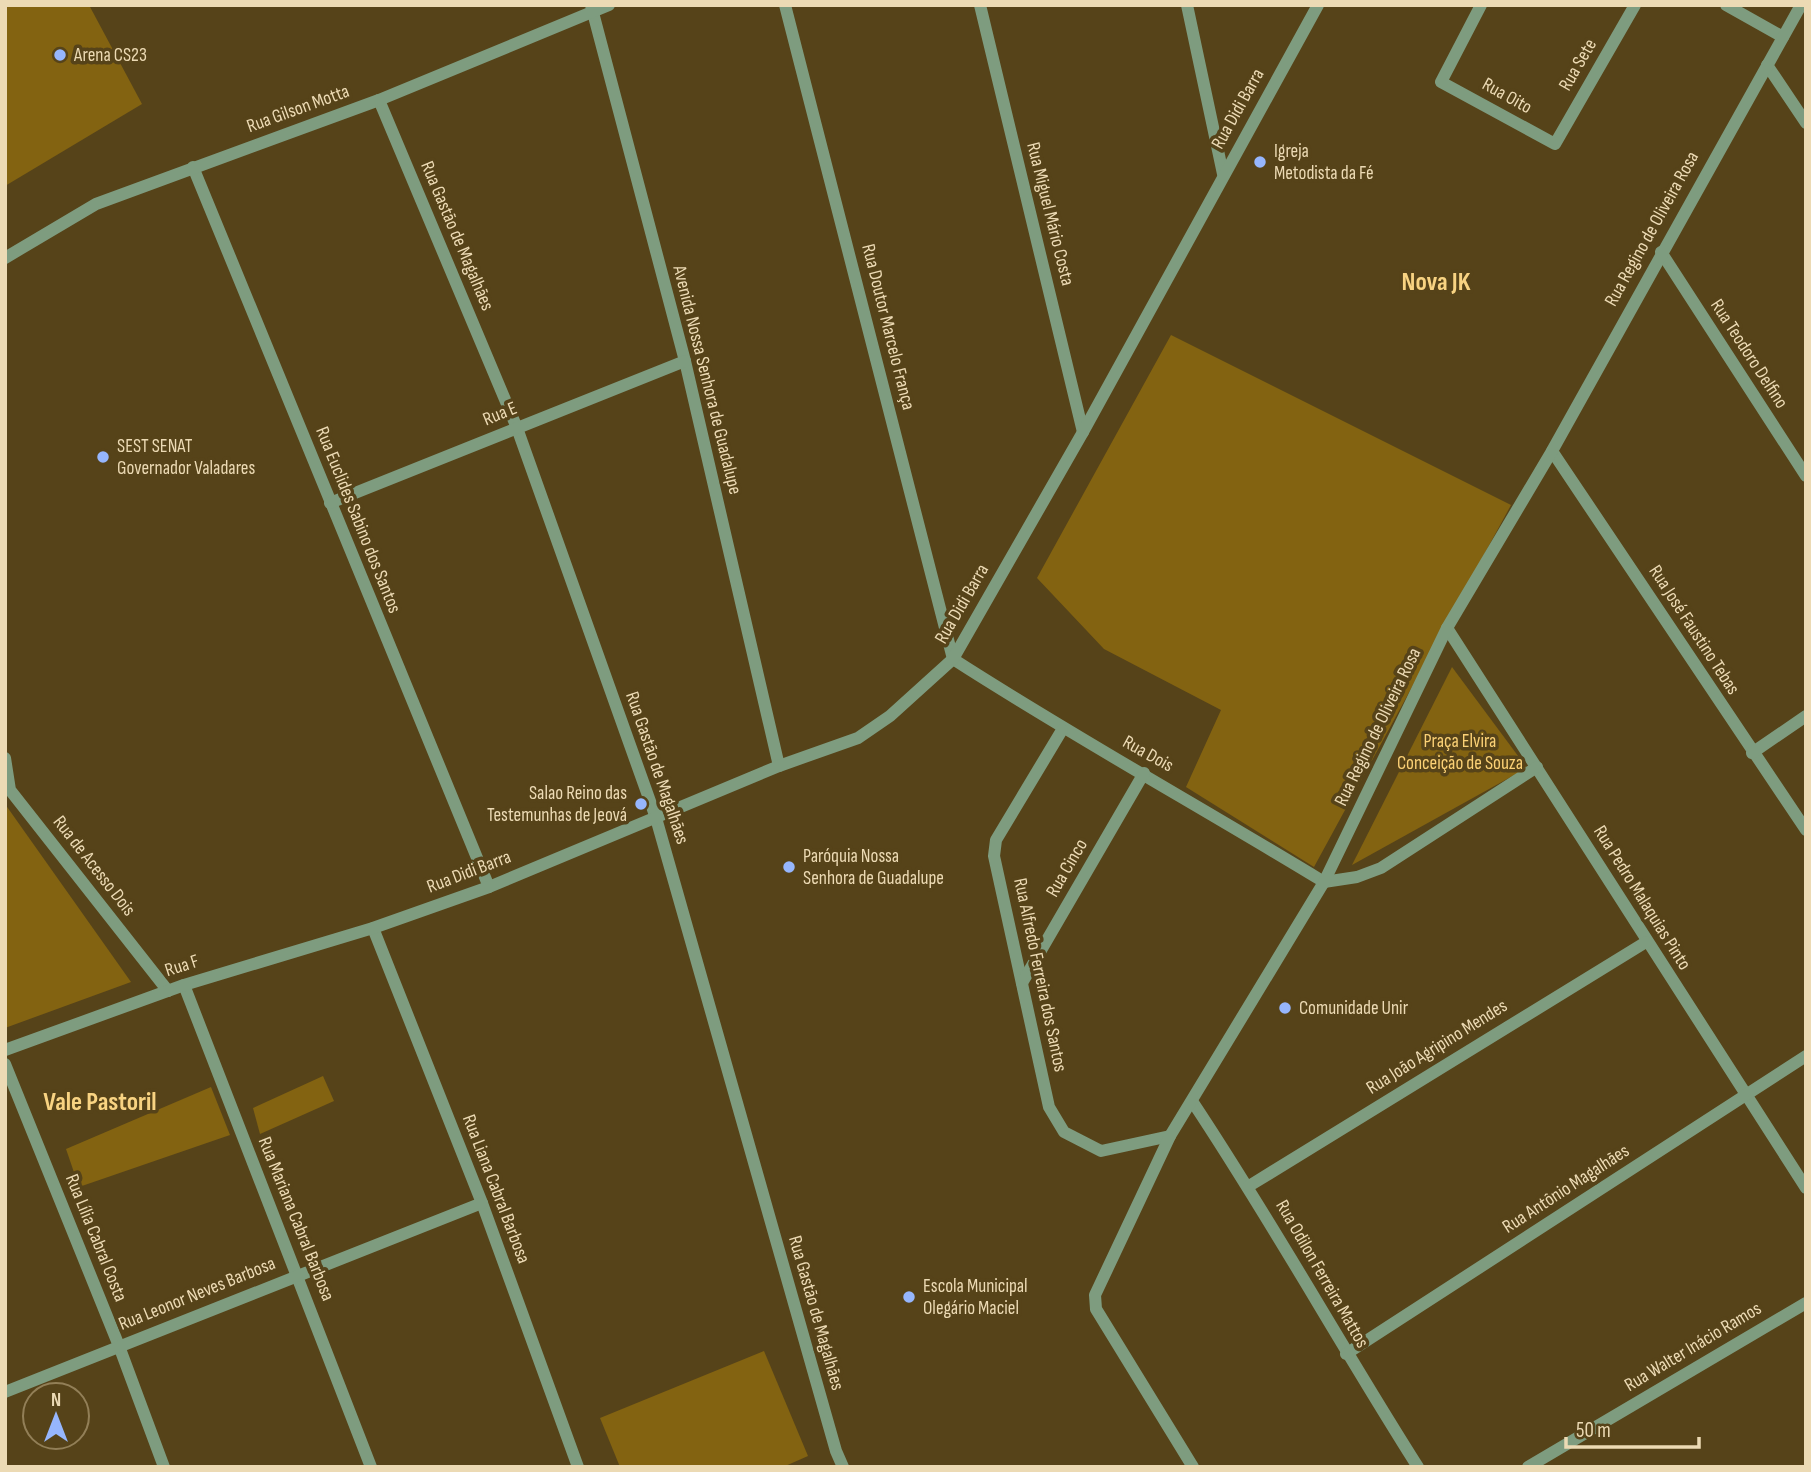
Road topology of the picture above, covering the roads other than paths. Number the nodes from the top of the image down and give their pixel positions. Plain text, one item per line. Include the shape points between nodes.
1 (609, 5) edge
2 (785, 5) edge
3 (980, 5) edge
4 (1187, 5) edge
5 (1318, 5) edge
6 (1481, 5) edge
7 (1634, 5) edge
8 (1727, 5) edge
9 (1801, 5) edge
10 (591, 9) edge
11 (1783, 37) junction
12 (1767, 65) junction
13 (379, 100) junction
14 (1806, 123) edge
15 (1555, 144) joint
16 (193, 167) junction
17 (1223, 174) junction
18 (1661, 252) junction
19 (5, 258) edge
20 (685, 361) junction
21 (517, 428) junction
22 (1083, 432) junction
23 (1552, 451) junction
24 (1806, 476) edge
25 (330, 503) junction
26 (1447, 628) junction
27 (953, 659) junction
28 (1806, 716) edge
29 (1062, 730) junction
30 (1752, 753) junction
31 (5, 758) edge
32 (779, 765) junction
33 (1537, 767) junction
34 (1144, 773) junction
35 (8, 790) edge
36 (656, 818) junction
37 (1806, 830) edge
38 (1324, 882) junction
39 (489, 887) junction
40 (373, 928) junction
41 (1646, 942) junction
42 (1022, 983) junction
43 (184, 985) junction
44 (168, 991) junction
45 (5, 1050) edge
46 (1806, 1056) edge
47 (5, 1064) edge
48 (1746, 1096) junction
49 (1192, 1101) junction
50 (1170, 1136) junction
51 (1249, 1186) junction
52 (1806, 1188) edge
53 (482, 1203) junction
54 (297, 1275) junction
55 (1806, 1303) edge
56 (119, 1346) junction
57 (1346, 1354) junction
58 (5, 1392) edge
59 (164, 1467) edge
60 (371, 1467) edge
61 (578, 1467) edge
62 (843, 1467) edge
63 (1193, 1467) edge
64 (1418, 1467) edge
65 (1528, 1467) edge

1 - 10 street, Rua Gilson Motta
2 - 27 street, Rua Doutor Marcelo França
3 - 22 street, Rua Miguel Mário Costa
4 - 17 street
5 - 17 street, Rua Didi Barra
6 - 15 street, Rua Oito via 1441,82
7 - 15 street, Rua Sete
8 - 11 street
9 - 11 street, Rua Regino de Oliveira Rosa
10 - 13 street, Rua Gilson Motta
10 - 20 street, Avenida Nossa Senhora de Guadalupe
11 - 12 street, Rua Regino de Oliveira Rosa
12 - 14 street
12 - 18 street, Rua Regino de Oliveira Rosa
13 - 16 street, Rua Gilson Motta
13 - 21 street, Rua Gastão de Magalhães
16 - 19 street, Rua Gilson Motta via 96,204
16 - 25 street, Rua Euclides Sabino dos Santos
17 - 22 street, Rua Didi Barra
18 - 23 street, Rua Regino de Oliveira Rosa
18 - 24 street, Rua Teodoro Delfino
20 - 21 street, Rua E
20 - 32 street, Avenida Nossa Senhora de Guadalupe
21 - 25 street, Rua E
21 - 36 street, Rua Gastão de Magalhães
22 - 27 street, Rua Didi Barra
23 - 26 street, Rua Regino de Oliveira Rosa
23 - 30 street, Rua José Faustino Tebas
25 - 39 street, Rua Euclides Sabino dos Santos
26 - 33 street, Rua Pedro Malaquias Pinto
26 - 38 street, Rua Regino de Oliveira Rosa
27 - 29 street, Rua Dois
27 - 32 street, Rua Didi Barra via 890,716 858,738
28 - 30 street
29 - 34 street, Rua Dois
29 - 42 street, Rua Alfredo Ferreira dos Santos via 996,840 994,856
30 - 37 street, Rua José Faustino Tebas
31 - 35 street, Rua de Acesso Dois
32 - 36 street, Rua Didi Barra
33 - 38 street via 1381,868
33 - 41 street, Rua Pedro Malaquias Pinto
34 - 38 street, Rua Dois
34 - 42 street, Rua Cinco
35 - 44 street, Rua de Acesso Dois
36 - 39 street, Rua Didi Barra
36 - 62 street, Rua Gastão de Magalhães
38 - 49 street, Rua Regino de Oliveira Rosa
39 - 40 street, Rua Didi Barra
40 - 43 street, Rua F
40 - 53 street, Rua Liana Cabral Barbosa
41 - 48 street, Rua Pedro Malaquias Pinto
41 - 51 street, Rua João Agripino Mendes
42 - 50 street, Rua Alfredo Ferreira dos Santos via 1049,1107 1064,1132 1101,1150
43 - 44 street, Rua F
43 - 54 street, Rua Mariana Cabral Barbosa
44 - 45 street, Rua F
46 - 48 street, Rua Antônio Magalhães
47 - 56 street, Rua Lília Cabral Costa
48 - 52 street, Rua Pedro Malaquias Pinto
48 - 57 street, Rua Antônio Magalhães
49 - 50 street, Rua Regino de Oliveira Rosa
49 - 51 street, Rua Odilon Ferreira Mattos
50 - 63 street, Rua Regino de Oliveira Rosa via 1095,1302
51 - 57 street, Rua Odilon Ferreira Mattos
53 - 54 street, Rua Leonor Neves Barbosa
53 - 61 street, Rua Liana Cabral Barbosa
54 - 56 street, Rua Leonor Neves Barbosa
54 - 60 street, Rua Mariana Cabral Barbosa
55 - 65 street, Rua Walter Inácio Ramos
56 - 58 street, Rua Leonor Neves Barbosa
56 - 59 street, Rua Lília Cabral Costa
57 - 64 street, Rua Odilon Ferreira Mattos

